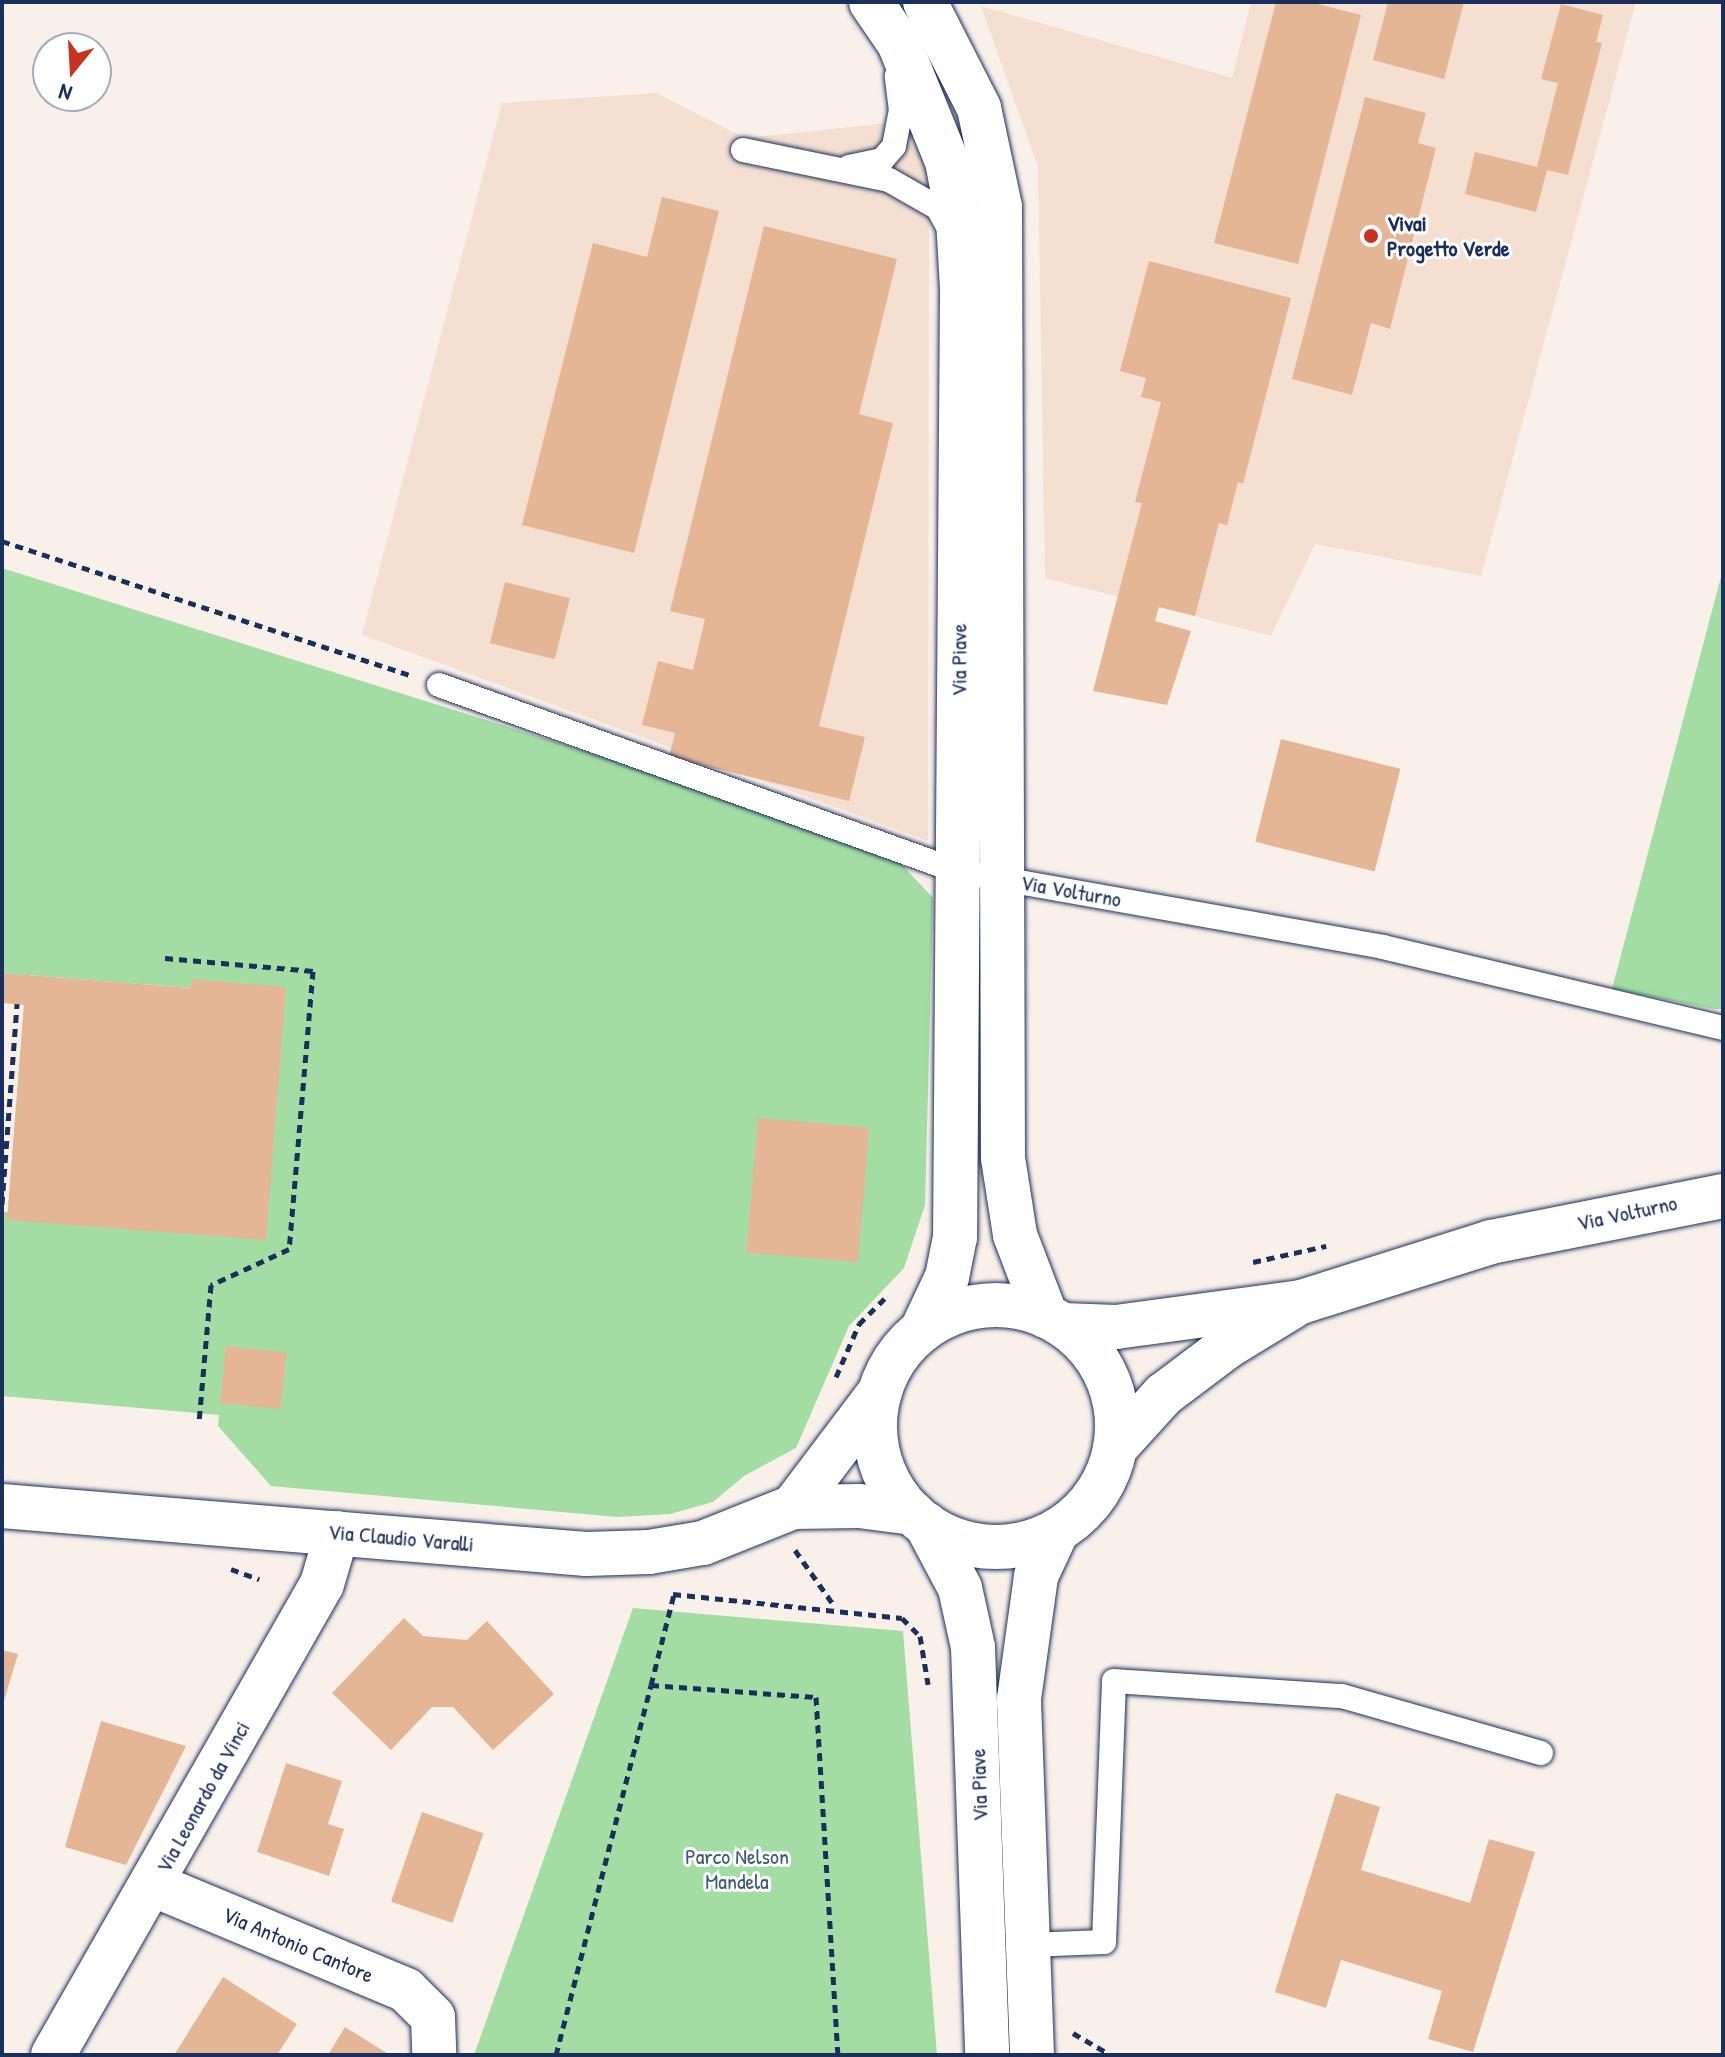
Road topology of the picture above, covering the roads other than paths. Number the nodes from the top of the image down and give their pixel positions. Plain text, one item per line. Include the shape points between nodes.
1 (925, 2) edge
2 (875, 7) edge
3 (743, 150) dead end
4 (846, 167) junction
5 (960, 256) junction
6 (439, 685) road end
7 (957, 871) junction
8 (1003, 879) junction
9 (1723, 1028) edge
10 (1723, 1196) edge
11 (1301, 1302) junction
12 (1055, 1321) junction
13 (922, 1330) junction
14 (880, 1392) junction
15 (1115, 1448) junction
16 (2, 1506) edge
17 (920, 1519) junction
18 (792, 1526) junction
19 (1057, 1531) junction
20 (337, 1533) junction
21 (1541, 1753) dead end
22 (154, 1885) junction
23 (1028, 1945) junction
24 (434, 2036) edge
25 (53, 2055) edge
26 (987, 2055) edge
27 (1032, 2055) edge

1 - 8 street, Via Piave via 979,108 1000,207
2 - 4 lane via 900,92 899,130 882,160
2 - 5 street, Via Piave via 917,79 947,161
3 - 4 lane
4 - 5 lane via 889,180 938,208
5 - 7 street, Via Piave
6 - 7 lane, Via Volturno
7 - 8 lane, Via Volturno
7 - 13 street, Via Piave via 955,1237 947,1277
8 - 9 lane, Via Volturno via 1383,947
8 - 12 street, Via Piave via 1006,1197
10 - 11 street, Via Volturno via 1491,1242
11 - 12 street, Via Volturno via 1116,1327
11 - 15 street, Via Volturno via 1228,1346 1163,1395
12 - 13 street via 1010,1306 972,1307
12 - 15 street via 1091,1350 1109,1380 1117,1414
13 - 14 street via 896,1358
14 - 17 street via 877,1448 890,1483
14 - 18 street, Via Claudio Varalli
15 - 19 street via 1095,1496
16 - 20 street, Via Claudio Varalli
17 - 18 street, Via Claudio Varalli via 859,1506
17 - 19 street via 957,1541 991,1547 1025,1543
17 - 26 street, Via Piave via 960,1588 973,1647
18 - 20 street, Via Claudio Varalli via 743,1530 649,1552 586,1554
19 - 23 street, Via Piave via 1036,1576 1019,1699
20 - 22 street, Via Leonardo da Vinci via 322,1584
21 - 23 lane via 1342,1696 1114,1681 1104,1942
22 - 24 street, Via Antonio Cantore via 406,1990
22 - 25 street, Via Leonardo da Vinci
23 - 27 street, Via Piave

